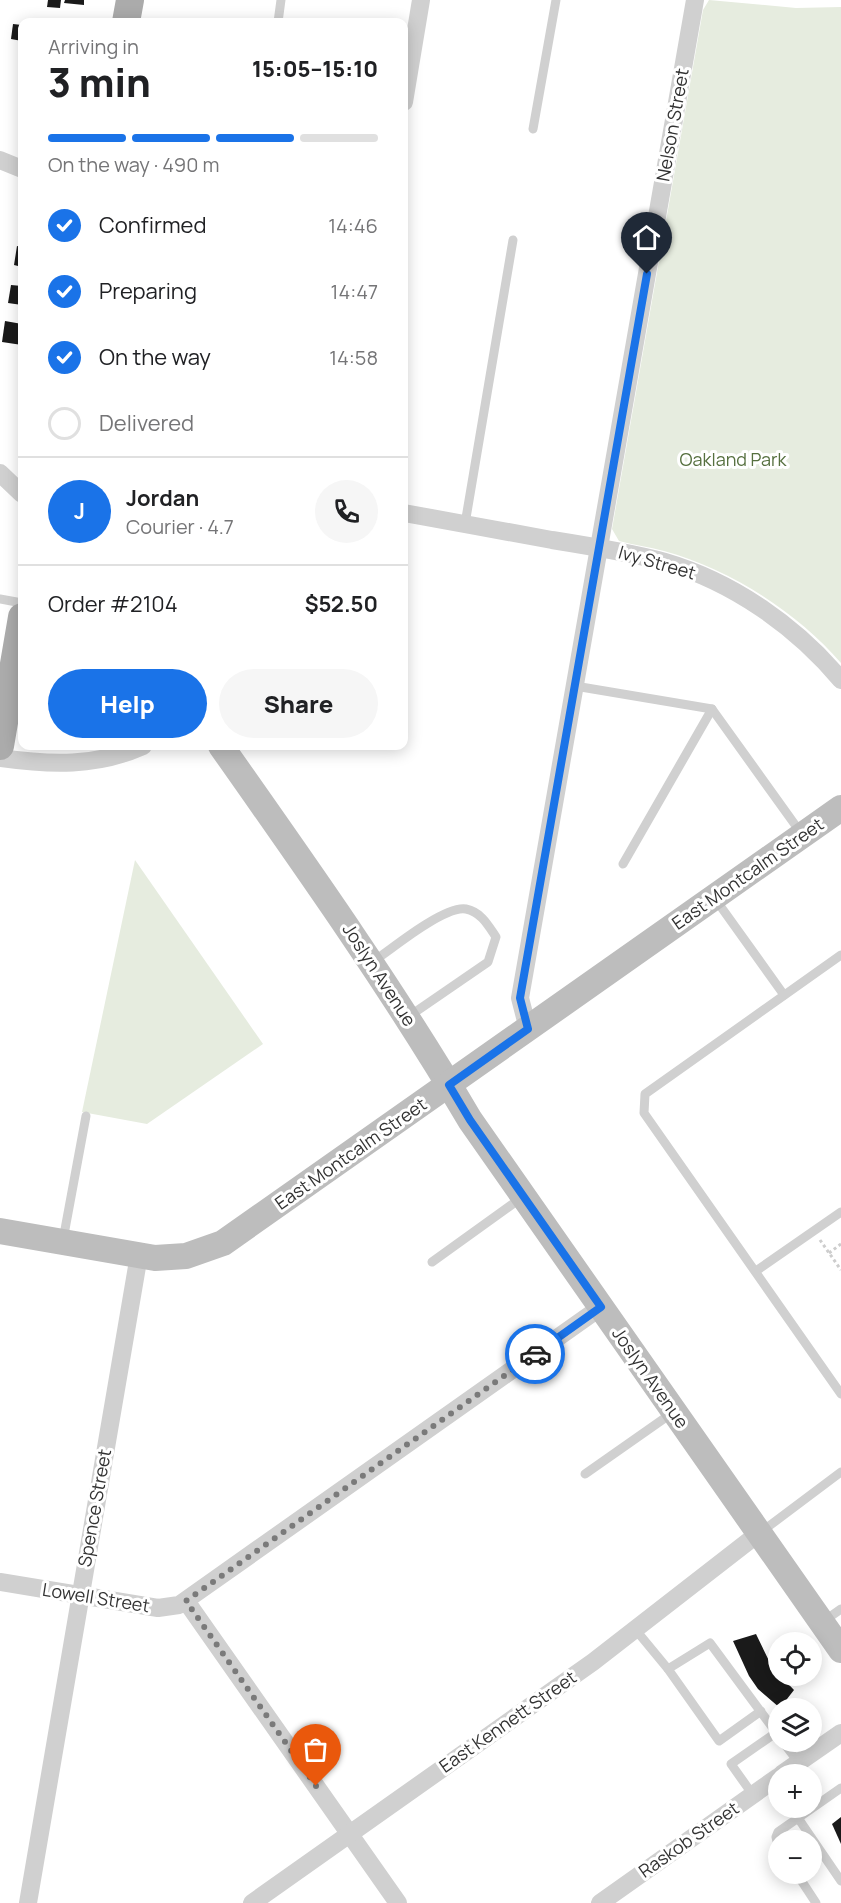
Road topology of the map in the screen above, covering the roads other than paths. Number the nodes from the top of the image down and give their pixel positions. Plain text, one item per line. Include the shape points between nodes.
1 (130, 0) edge
2 (281, 0) edge
3 (421, 0) edge
4 (556, 0) edge
5 (695, 0) edge
6 (127, 18) edge
7 (279, 18) edge
8 (408, 78) edge
9 (533, 129) dead end
10 (0, 160) edge
11 (18, 167) edge
12 (513, 240) dead end
13 (0, 473) edge
14 (18, 490) edge
15 (408, 514) edge
16 (465, 524) junction
17 (599, 548) junction
18 (0, 600) edge
19 (18, 602) edge
20 (18, 633) edge
21 (8, 672) edge
22 (841, 681) edge
23 (575, 686) junction
24 (712, 709) junction
25 (0, 746) edge
26 (131, 750) edge
27 (223, 750) edge
28 (0, 758) edge
29 (841, 808) edge
30 (802, 835) junction
31 (623, 864) dead end
32 (714, 898) junction
33 (841, 956) edge
34 (371, 963) junction
35 (784, 995) junction
36 (406, 1018) junction
37 (528, 1029) junction
38 (449, 1085) junction
39 (86, 1116) dead end
40 (523, 1197) junction
41 (841, 1212) edge
42 (0, 1232) edge
43 (62, 1242) junction
44 (139, 1255) junction
45 (432, 1262) dead end
46 (756, 1271) junction
47 (601, 1307) junction
48 (841, 1394) edge
49 (674, 1412) junction
50 (841, 1472) edge
51 (585, 1474) dead end
52 (759, 1533) junction
53 (0, 1582) edge
54 (80, 1595) junction
55 (186, 1601) junction
56 (832, 1616) edge
57 (635, 1629) junction
58 (841, 1650) edge
59 (668, 1669) junction
60 (761, 1711) junction
61 (768, 1720) edge
62 (841, 1732) edge
63 (768, 1740) edge
64 (791, 1752) edge
65 (799, 1762) junction
66 (796, 1764) edge
67 (768, 1784) edge
68 (841, 1788) edge
69 (753, 1795) junction
70 (822, 1801) edge
71 (798, 1818) joint
72 (781, 1830) edge
73 (350, 1834) junction
74 (841, 1881) edge
75 (804, 1884) edge
76 (28, 1903) edge
77 (252, 1903) edge
78 (398, 1903) edge
79 (600, 1903) edge
80 (816, 1903) edge

1 - 6 main road
2 - 7 lane
3 - 8 street
4 - 9 lane
5 - 17 street, Nelson Street
10 - 11 street
12 - 16 lane
13 - 14 street
15 - 16 street, Ivy Street
16 - 17 street, Ivy Street
17 - 22 street, Ivy Street via 665,562 735,592 790,630
17 - 23 street, Nelson Street
18 - 19 lane
20 - 21 main road
21 - 25 main road
23 - 24 lane
23 - 37 street, Nelson Street via 520,998
24 - 30 lane
24 - 31 lane
26 - 28 street via 73,764
27 - 34 main road, Joslyn Avenue
29 - 30 main road, East Montcalm Street
30 - 32 main road, East Montcalm Street
32 - 35 lane
32 - 37 main road, East Montcalm Street
33 - 35 lane
34 - 36 main road, Joslyn Avenue
34 - 36 lane via 450,910 465,909 482,917 496,937 488,962
35 - 46 lane via 645,1094 644,1113
36 - 38 main road, Joslyn Avenue
37 - 38 main road, East Montcalm Street
38 - 40 main road, Joslyn Avenue
38 - 44 main road, East Montcalm Street via 223,1243 186,1256
39 - 43 lane
40 - 45 lane
40 - 47 main road, Joslyn Avenue
41 - 46 lane
42 - 43 main road, East Montcalm Street
43 - 44 main road, East Montcalm Street
44 - 54 street, Spence Street
46 - 48 lane
47 - 49 main road, Joslyn Avenue
47 - 55 street, Lowell Street
49 - 51 lane
49 - 52 main road, Joslyn Avenue
50 - 52 lane
52 - 56 main road, Joslyn Avenue
52 - 57 street, East Kennett Street
53 - 54 street, Lowell Street
54 - 55 street, Lowell Street via 158,1608 171,1608
54 - 76 street, Spence Street
55 - 73 street
56 - 58 main road, Joslyn Avenue
57 - 59 lane
57 - 73 street, East Kennett Street
59 - 60 lane via 710,1643
59 - 60 lane via 719,1741
60 - 61 lane
62 - 65 street, Raskob Street
63 - 69 lane via 731,1764
64 - 65 lane
65 - 66 street, Raskob Street
67 - 69 street, Raskob Street
68 - 70 lane
69 - 79 street, Raskob Street
71 - 72 lane
71 - 74 lane
73 - 77 street, East Kennett Street
73 - 78 street
75 - 80 lane

